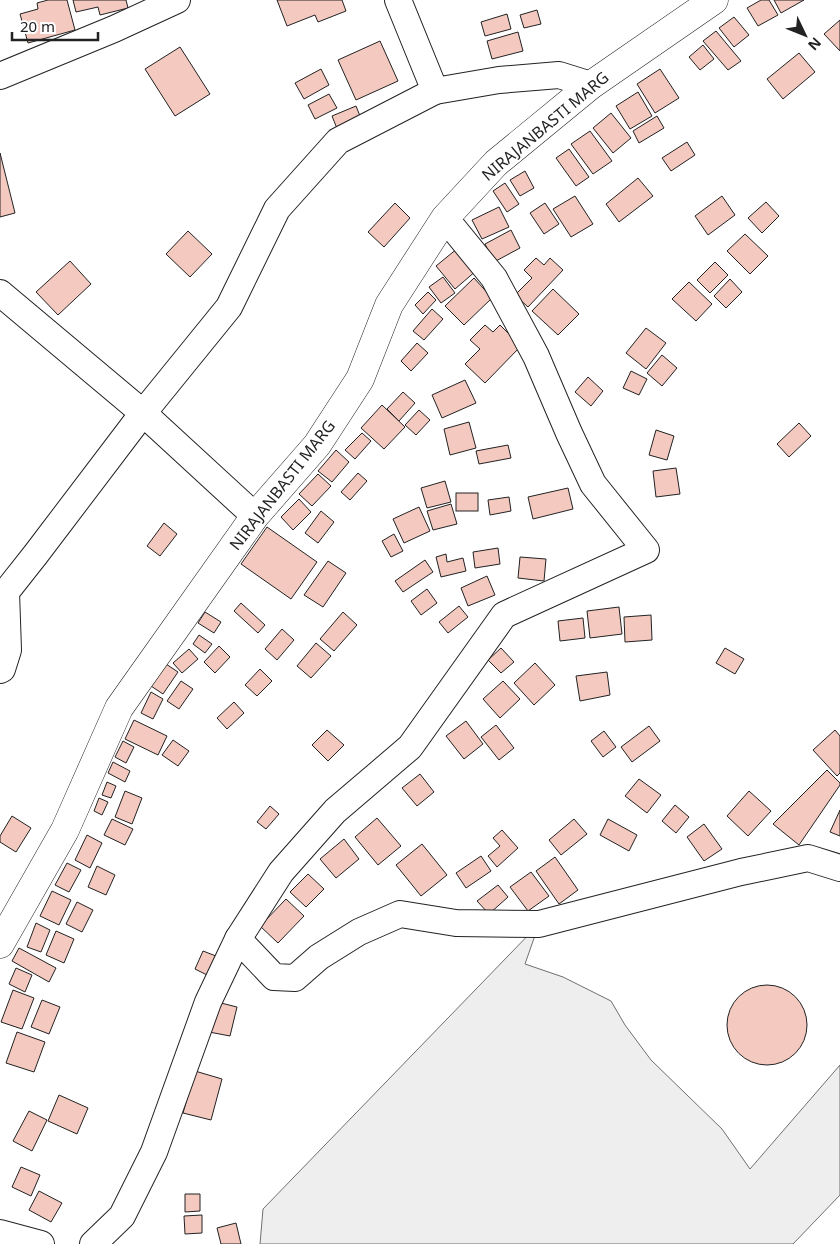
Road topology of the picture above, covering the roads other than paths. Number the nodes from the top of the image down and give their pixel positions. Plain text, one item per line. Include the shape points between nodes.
1 (177, 0) edge
2 (398, 0) edge
3 (714, 0) edge
4 (0, 76) edge
5 (591, 85) junction
6 (435, 91) junction
7 (445, 218) junction
8 (0, 293) edge
9 (143, 413) junction
10 (255, 516) junction
11 (0, 670) edge
12 (840, 868) edge
13 (238, 939) junction
14 (0, 944) edge
15 (0, 1233) edge
16 (41, 1244) edge
17 (93, 1244) edge

1 - 4 street
2 - 6 street
3 - 5 street, NIRAJANBASTI MARG
5 - 6 street via 559,75 499,80
5 - 7 street, NIRAJANBASTI MARG via 496,162
6 - 9 street via 338,141 277,209 229,307
7 - 10 street, NIRAJANBASTI MARG via 390,305 360,379 317,445
7 - 13 street via 494,278 536,356 593,484 646,550 504,614 410,747 335,811 282,872
8 - 9 street
9 - 10 street
9 - 11 street via 6,592 8,650
10 - 14 street, NIRAJANBASTI MARG via 119,708 65,830
12 - 13 street via 808,858 539,924 456,922 400,914 359,932 319,957 295,978 274,977
13 - 17 street via 208,1002 154,1152 122,1216
15 - 16 street

